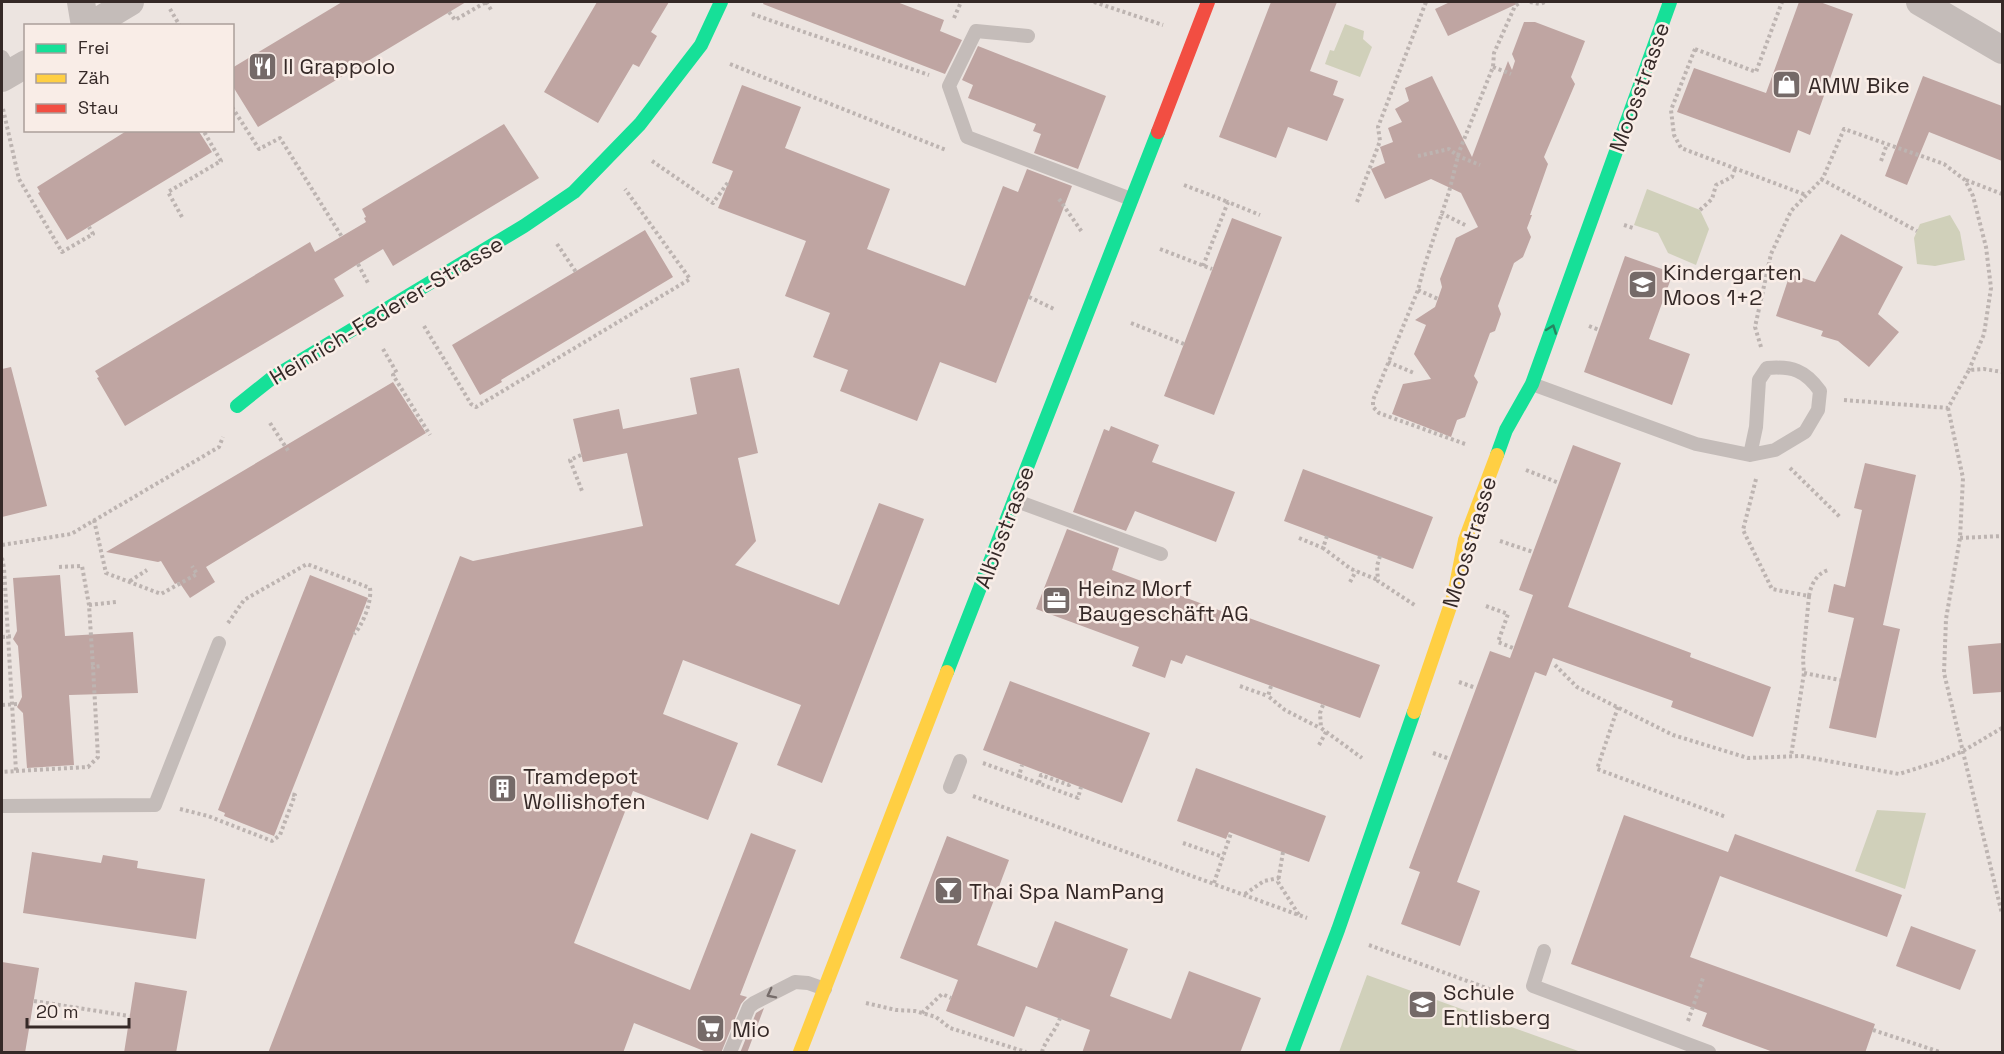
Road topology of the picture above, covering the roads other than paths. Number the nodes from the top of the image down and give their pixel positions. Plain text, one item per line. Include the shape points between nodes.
1 (81, 2) edge
2 (130, 2) edge
3 (721, 2) edge
4 (1208, 2) edge
5 (1670, 2) edge
6 (1920, 2) edge
7 (85, 24) edge
8 (93, 24) edge
9 (1028, 36) dead end
10 (2002, 50) edge
11 (1131, 198) junction
12 (1532, 384) junction
13 (237, 406) road end
14 (1756, 454) junction
15 (1014, 500) junction
16 (1161, 554) dead end
17 (219, 643) road end
18 (960, 761) dead end
19 (950, 787) dead end
20 (2, 806) edge
21 (1545, 951) dead end
22 (825, 989) junction
23 (730, 1053) edge
24 (800, 1053) edge
25 (1292, 1053) edge
26 (1709, 1053) edge

1 - 7 street
2 - 8 street
3 - 13 street, Heinrich-Federer-Strasse via 697,51 640,124 574,192 272,378
4 - 11 street, Albisstrasse
12 -> 5 street, Moosstrasse
6 - 10 street
9 - 11 lane via 976,31 949,86 968,137
11 - 15 street, Albisstrasse
12 - 14 lane via 1696,444
12 - 25 street, Moosstrasse via 1506,430 1465,540 1454,595
14 - 14 lane via 1775,450 1804,432 1818,410 1820,391 1810,376 1786,367 1767,368 1759,380
15 - 16 lane
15 - 22 street, Albisstrasse
17 - 20 lane via 154,806
18 - 19 lane
21 - 26 lane via 1533,986
22 -> 23 lane via 795,982 748,1007
22 - 24 street, Albisstrasse

